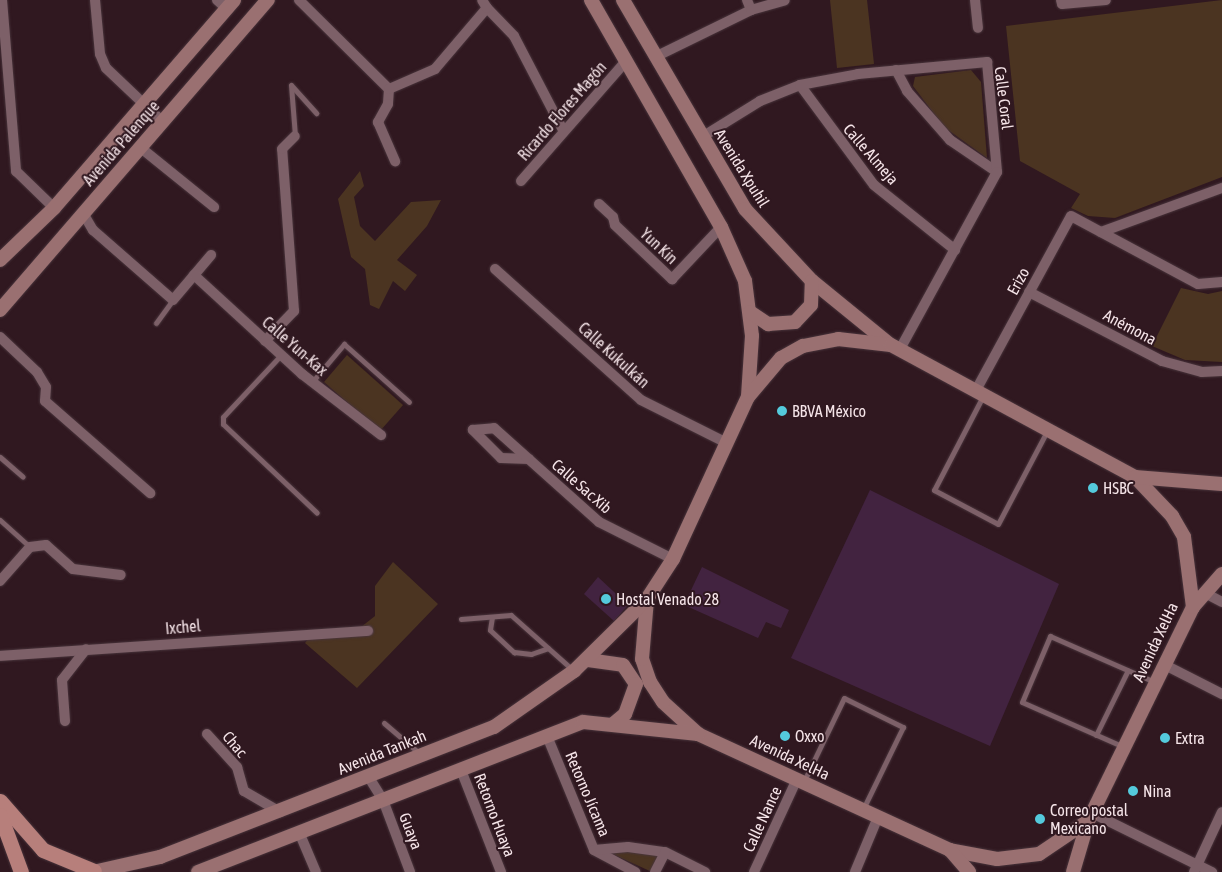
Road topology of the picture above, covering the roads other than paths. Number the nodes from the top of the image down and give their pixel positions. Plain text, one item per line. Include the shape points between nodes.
1 (2, 0) edge
2 (95, 0) edge
3 (268, 0) edge
4 (299, 0) edge
5 (591, 0) edge
6 (623, 0) edge
7 (785, 0) edge
8 (974, 0) edge
9 (1062, 0) edge
10 (1106, 0) edge
11 (226, 3) edge
12 (485, 4) edge
13 (749, 5) edge
14 (978, 28) dead end
15 (655, 57) junction
16 (626, 62) junction
17 (896, 70) junction
18 (800, 85) junction
19 (389, 89) junction
20 (143, 107) junction
21 (316, 113) dead end
22 (163, 122) junction
23 (563, 130) junction
24 (294, 136) joint
25 (702, 137) junction
26 (141, 148) junction
27 (395, 161) dead end
28 (997, 172) junction
29 (521, 181) dead end
30 (1222, 188) edge
31 (599, 204) dead end
32 (214, 207) dead end
33 (54, 208) junction
34 (83, 213) junction
35 (721, 227) junction
36 (1101, 232) junction
37 (955, 250) junction
38 (211, 255) dead end
39 (0, 260) edge
40 (495, 269) dead end
41 (194, 275) junction
42 (812, 282) junction
43 (1222, 282) edge
44 (1029, 292) junction
45 (173, 300) junction
46 (0, 310) edge
47 (750, 312) junction
48 (156, 323) dead end
49 (0, 337) edge
50 (265, 340) junction
51 (895, 348) junction
52 (281, 355) junction
53 (1222, 371) edge
54 (312, 382) junction
55 (979, 394) junction
56 (748, 397) junction
57 (409, 402) dead end
58 (1047, 430) junction
59 (381, 435) dead end
60 (727, 443) junction
61 (0, 458) edge
62 (529, 459) junction
63 (23, 477) dead end
64 (1135, 477) junction
65 (1222, 484) edge
66 (150, 493) dead end
67 (317, 513) dead end
68 (0, 520) edge
69 (30, 547) junction
70 (673, 559) junction
71 (1222, 574) edge
72 (121, 575) dead end
73 (0, 581) edge
74 (1205, 594) junction
75 (647, 599) junction
76 (1222, 602) edge
77 (1193, 607) junction
78 (492, 617) junction
79 (461, 619) dead end
80 (368, 631) dead end
81 (548, 648) junction
82 (86, 649) junction
83 (2, 656) edge
84 (588, 660) junction
85 (1164, 665) junction
86 (1128, 670) junction
87 (574, 671) junction
88 (1156, 682) junction
89 (1222, 694) edge
90 (65, 721) dead end
91 (384, 723) dead end
92 (612, 724) junction
93 (207, 734) dead end
94 (698, 734) junction
95 (1096, 735) junction
96 (547, 736) junction
97 (1124, 748) junction
98 (421, 755) junction
99 (461, 770) junction
100 (368, 776) junction
101 (800, 780) junction
102 (383, 800) junction
103 (0, 801) edge
104 (863, 810) junction
105 (280, 812) junction
106 (1222, 812) edge
107 (0, 815) edge
108 (878, 817) junction
109 (1090, 817) junction
110 (299, 832) junction
111 (594, 850) junction
112 (950, 850) junction
113 (665, 852) junction
114 (221, 868) edge
115 (1196, 868) edge
116 (20, 872) edge
117 (94, 872) edge
118 (198, 872) edge
119 (316, 872) edge
120 (410, 872) edge
121 (501, 872) edge
122 (635, 872) edge
123 (655, 872) edge
124 (705, 872) edge
125 (754, 872) edge
126 (855, 872) edge
127 (969, 872) edge
128 (1073, 872) edge
129 (1212, 872) edge

1 - 33 street via 16,171
2 - 20 street via 103,61
3 - 22 street, Avenida Palenque
4 - 19 street
5 - 16 street
6 - 15 street, Avenida Xpuhil
7 - 13 street
8 - 14 street
9 - 10 street via 1062,4
11 - 20 street, Avenida Palenque
12 - 19 street via 435,69
12 - 23 street via 514,36
13 - 15 street
15 - 25 street, Avenida Xpuhil
16 - 23 street, Ricardo Flores Magón
16 - 35 street
17 - 18 street, Calle Coral
17 - 28 street via 907,90 950,140
17 - 28 street, Calle Coral via 987,62
18 - 25 street, Calle Coral via 760,101
18 - 37 street, Calle Almeja via 874,185
19 - 27 street via 388,104 378,122
20 - 22 street
20 - 33 street, Avenida Palenque
21 - 24 lane via 291,85
22 - 26 street, Avenida Palenque
23 - 29 street, Ricardo Flores Magón
24 - 50 street via 282,149 294,311
25 - 42 street, Avenida Xpuhil via 744,209
26 - 32 street
26 - 34 street, Avenida Palenque
28 - 37 street
30 - 36 street
31 - 35 street, Yun Kin via 613,217 615,225 672,279
33 - 39 street, Avenida Palenque
34 - 45 street via 93,230
34 - 46 street, Avenida Palenque
35 - 47 street via 744,281
36 - 43 street, Erizo via 1198,284
36 - 44 street, Erizo via 1071,216
37 - 51 street
38 - 41 street
40 - 60 street, Calle Kukulkán via 641,400
41 - 45 street
41 - 50 street, Calle Yun-Kax
42 - 47 street via 811,305 795,322 768,324
42 - 51 street, Avenida Xpuhil
44 - 53 street, Anémona via 1162,361 1202,372
44 - 55 street, Erizo
45 - 48 lane
47 - 56 street
49 - 66 street via 37,372 46,387 45,401
50 - 52 street, Calle Yun-Kax
51 - 55 street, Avenida XelHa
51 - 56 street, Avenida XelHa via 838,339 803,346 781,358
52 - 54 street, Calle Yun-Kax
52 - 67 lane via 223,417 223,424
54 - 57 lane via 344,344
54 - 59 street, Calle Yun-Kax
55 - 58 street, Avenida XelHa
55 - 58 lane via 934,490 998,524
56 - 60 street, Avenida XelHa
58 - 64 street, Avenida XelHa
60 - 70 street, Avenida XelHa
61 - 63 lane
62 - 62 street, Calle Sac Xib via 494,428 473,430 501,458
62 - 70 street, Calle Sac Xib via 598,522
64 - 65 street
64 - 77 street, Avenida XelHa via 1172,516 1184,537
68 - 69 lane
69 - 72 street via 46,545 74,569
69 - 73 street
70 - 75 street, Avenida XelHa
71 - 74 street
74 - 76 street
74 - 77 street
75 - 84 street, Avenida Tankah
75 - 94 street, Avenida XelHa via 642,659 650,682 663,702
77 - 85 street, Avenida XelHa
78 - 79 lane
78 - 81 lane via 511,615
78 - 81 lane via 490,630 514,652 531,654
80 - 82 street, Ixchel
81 - 87 lane
82 - 83 street, Ixchel
82 - 90 street via 62,680
84 - 87 street, Avenida Tankah
84 - 92 street via 624,665 636,684 625,714
85 - 88 street, Avenida XelHa
85 - 89 street
86 - 88 lane
86 - 95 lane
86 - 95 lane via 1050,636 1022,702
87 - 98 street, Avenida Tankah via 494,727
88 - 97 street, Avenida XelHa
91 - 98 lane
92 - 94 street
92 - 96 street via 583,722
93 - 105 street, Chac via 237,767 244,791
94 - 101 street, Avenida XelHa
95 - 97 lane
96 - 99 street
96 - 111 street, Retorno Jícama
97 - 109 street, Avenida XelHa
98 - 100 street, Avenida Tankah
99 - 102 street
99 - 121 street, Retorno Huaya
100 - 102 street, Guaya
100 - 105 street, Avenida Tankah
101 - 104 street, Avenida XelHa
101 - 104 lane via 844,698 903,727
101 - 125 street, Calle Nance
102 - 110 street
102 - 120 street, Guaya
103 - 117 main road via 43,850
104 - 108 street, Avenida XelHa
105 - 117 street, Avenida Tankah via 160,857
106 - 115 street
107 - 116 main road
108 - 112 street, Avenida XelHa
108 - 126 street
109 - 112 street, Avenida XelHa via 1059,842 1022,858
109 - 115 street
109 - 128 street
110 - 114 street
110 - 119 street
111 - 113 street via 628,847
111 - 122 street, Retorno Jícama
112 - 127 street
113 - 123 street
113 - 124 street
114 - 118 street
115 - 129 street

